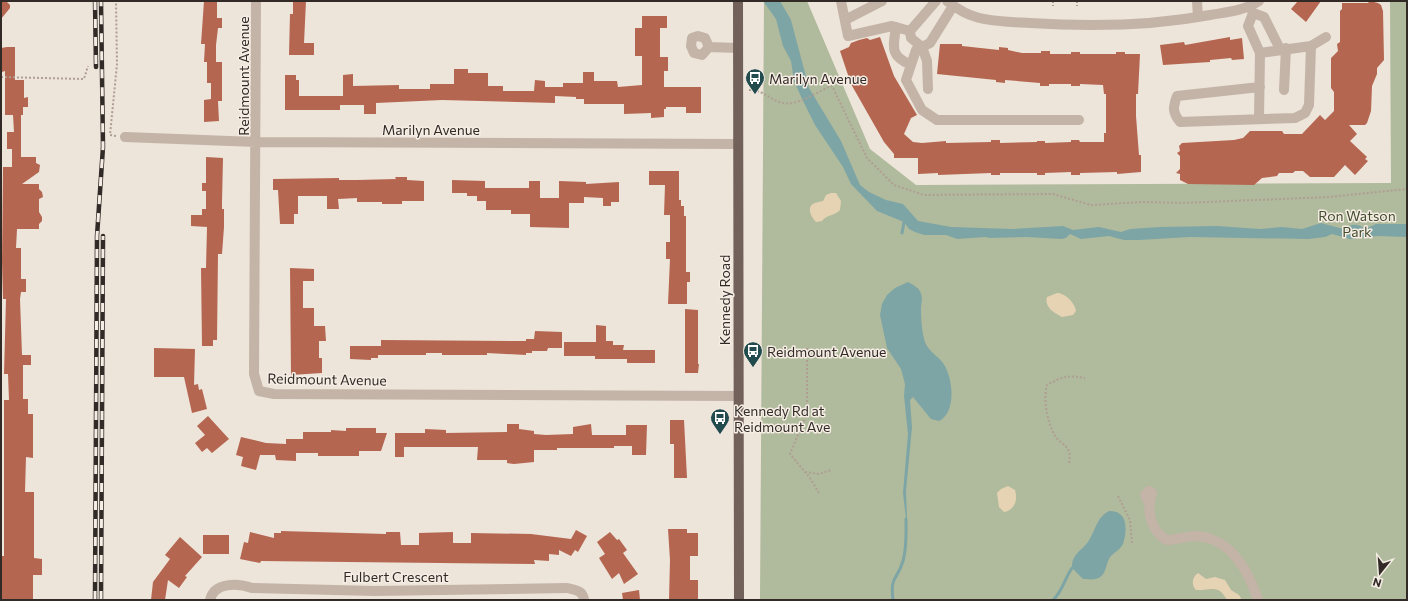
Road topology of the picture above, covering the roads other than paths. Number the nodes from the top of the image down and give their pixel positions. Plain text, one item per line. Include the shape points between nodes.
1 (256, 1) edge
2 (841, 1) edge
3 (882, 1) edge
4 (936, 1) edge
5 (1197, 1) edge
6 (1259, 1) edge
7 (738, 3) edge
8 (950, 4) edge
9 (1251, 10) junction
10 (1198, 17) junction
11 (845, 20) junction
12 (896, 27) junction
13 (910, 31) junction
14 (1326, 37) dead end
15 (1311, 46) junction
16 (709, 47) dead end
17 (922, 47) junction
18 (738, 48) junction
19 (1283, 49) junction
20 (1260, 53) junction
21 (911, 65) junction
22 (1260, 87) junction
23 (928, 89) dead end
24 (1284, 90) dead end
25 (1259, 118) junction
26 (1079, 120) dead end
27 (125, 137) road end
28 (257, 142) junction
29 (737, 144) junction
30 (738, 396) junction
31 (1149, 503) dead end
32 (374, 595) edge
33 (210, 600) edge
34 (584, 600) edge
35 (739, 600) edge
36 (1258, 600) edge

1 - 28 street, Reidmount Avenue
2 - 11 street
3 - 11 street
4 - 13 street
5 - 10 street
6 - 9 street
7 - 18 main road, Kennedy Road
8 - 10 street via 984,19 1052,25 1127,25
8 - 17 street via 930,43
9 - 10 street
9 - 19 street via 1264,17
9 - 20 street via 1248,26
11 - 12 street via 848,36
12 - 13 street
12 - 21 street via 894,52 899,60
13 - 17 street via 911,38
14 - 15 street
15 - 19 street
15 - 25 street via 1309,105 1305,113 1295,118
16 - 18 street
17 - 21 street via 916,50
17 - 23 street via 927,61
18 - 29 main road, Kennedy Road
19 - 20 street
19 - 24 street
20 - 22 street
21 - 26 street via 906,80 922,110 937,120
22 - 25 street
22 - 25 street via 1177,96 1173,108 1174,115 1180,122
27 - 28 street, Marilyn Avenue
28 - 29 street, Marilyn Avenue
28 - 30 street, Reidmount Avenue via 254,374 259,391 274,394
29 - 30 main road, Kennedy Road
30 - 35 main road, Kennedy Road
31 - 36 street via 1152,523 1159,535 1166,540 1195,536 1218,540 1226,546 1250,579
32 - 33 street, Fulbert Crescent via 233,585 219,587 213,592
32 - 34 street, Fulbert Crescent via 567,588 578,590

